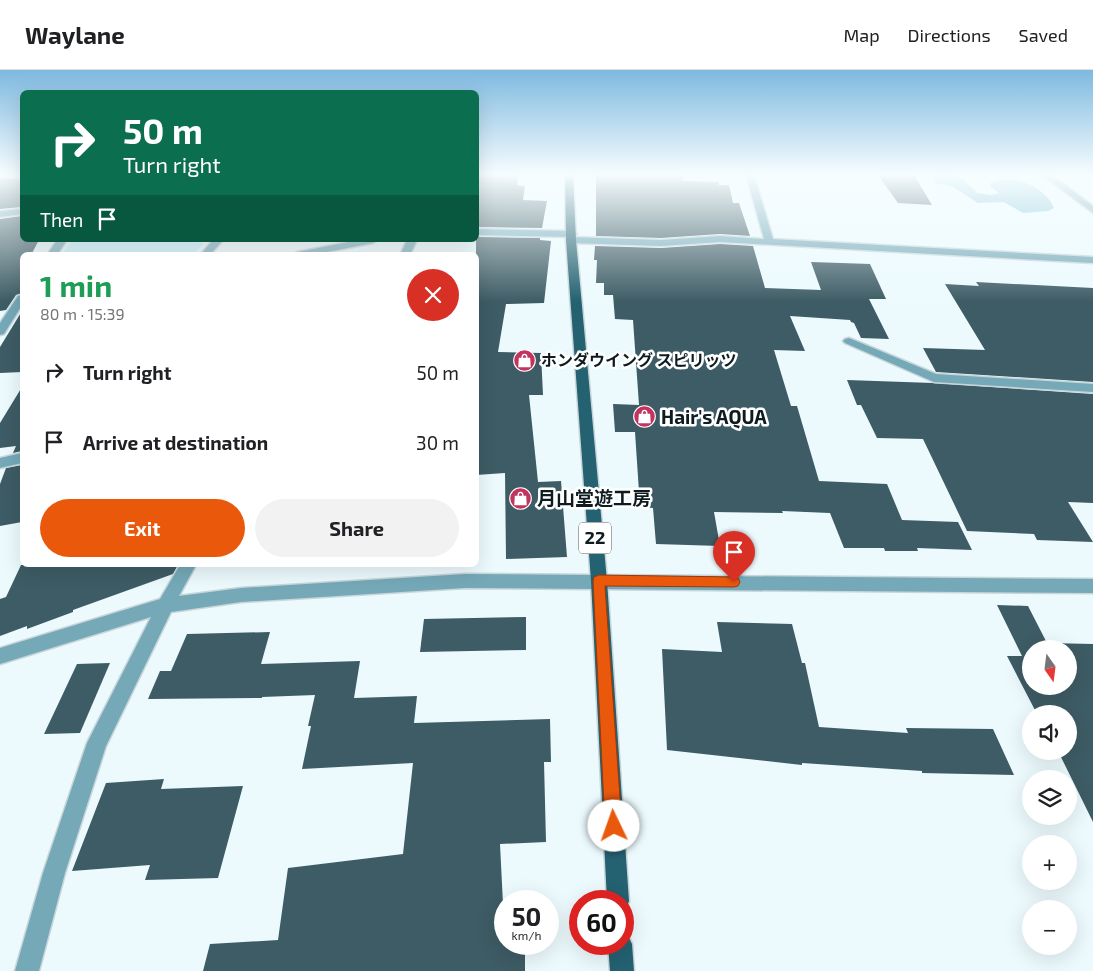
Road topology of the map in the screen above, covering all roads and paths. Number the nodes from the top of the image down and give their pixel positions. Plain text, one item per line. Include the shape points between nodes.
1 (570, 217) edge
2 (762, 217) edge
3 (479, 232) edge
4 (571, 237) junction
5 (769, 241) junction
6 (216, 242) edge
7 (363, 242) edge
8 (207, 252) edge
9 (311, 252) edge
10 (1093, 260) edge
11 (18, 312) edge
12 (0, 316) edge
13 (0, 332) edge
14 (850, 341) dead end
15 (1093, 388) edge
16 (20, 458) edge
17 (0, 463) edge
18 (187, 567) edge
19 (599, 581) junction
20 (1093, 586) edge
21 (166, 604) junction
22 (0, 656) edge
23 (617, 890) edge
24 (621, 955) edge
25 (27, 971) edge
26 (622, 971) edge

1 - 4 main road, 22
2 - 5 street
3 - 4 street
4 - 5 street via 662,242
4 - 19 main road, 22
5 - 10 street
6 - 8 street
7 - 9 street
11 - 12 street
11 - 13 street
14 - 15 street via 934,378
16 - 17 street
18 - 21 street
19 - 20 street
19 - 21 street via 465,581 241,595
19 - 23 main road, 22
21 - 22 street
21 - 25 street via 97,743 54,873
24 - 26 main road

